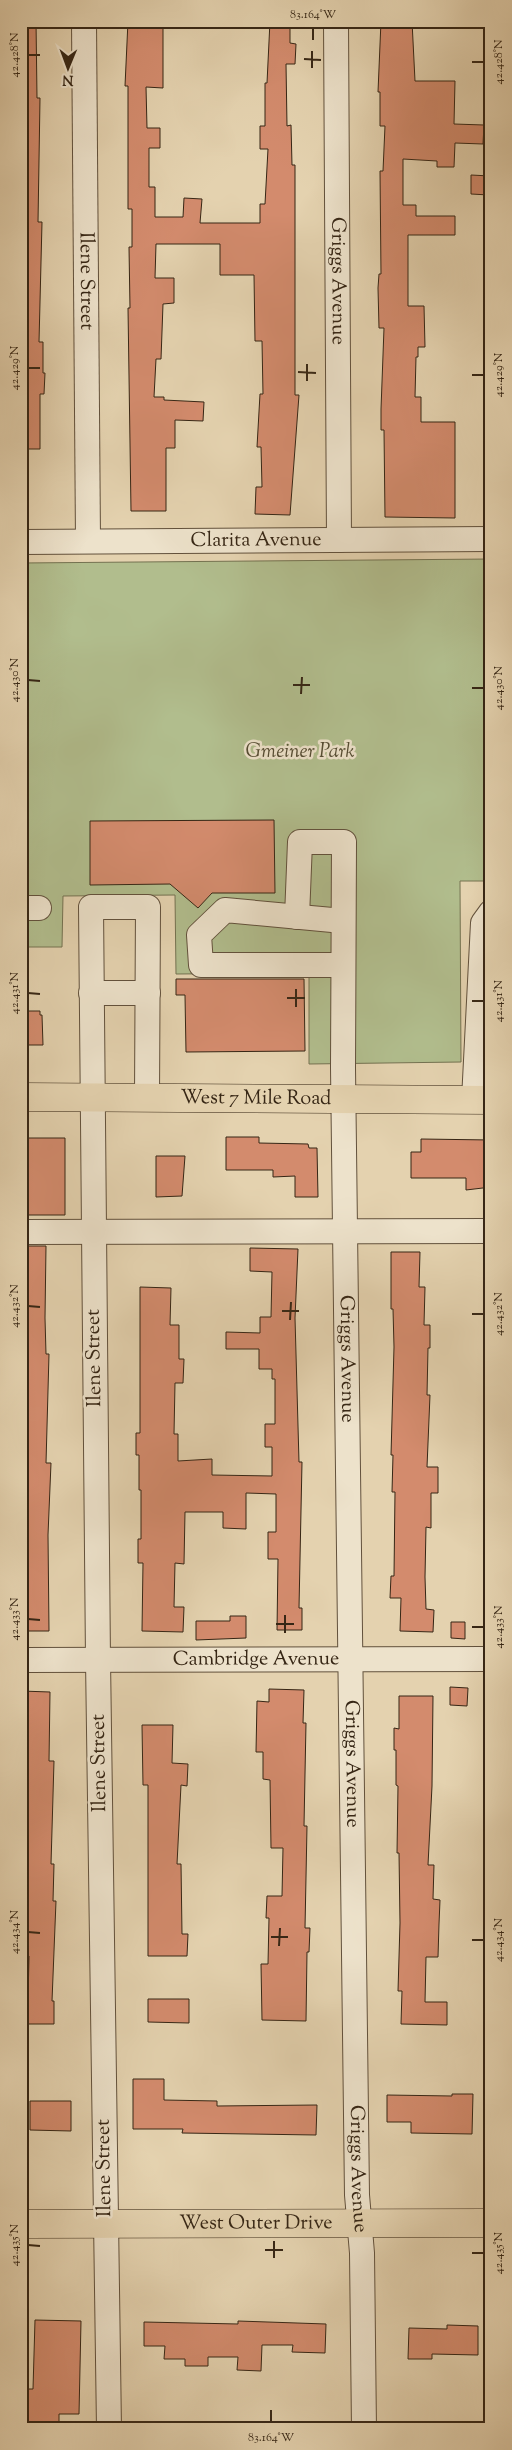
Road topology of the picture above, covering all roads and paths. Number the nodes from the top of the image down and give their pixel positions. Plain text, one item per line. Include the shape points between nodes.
1 (84, 21) edge
2 (336, 21) edge
3 (491, 539) edge
4 (339, 540) junction
5 (88, 541) junction
6 (21, 542) edge
7 (491, 912) edge
8 (297, 917) junction
9 (343, 921) junction
10 (486, 957) edge
11 (342, 965) junction
12 (91, 993) junction
13 (148, 993) junction
14 (21, 1097) edge
15 (92, 1098) junction
16 (147, 1098) junction
17 (344, 1100) junction
18 (482, 1100) edge
19 (345, 1231) junction
20 (491, 1231) edge
21 (21, 1232) edge
22 (93, 1232) junction
23 (491, 1659) edge
24 (21, 1660) edge
25 (98, 1660) junction
26 (351, 1660) junction
27 (491, 2223) edge
28 (21, 2224) edge
29 (106, 2224) junction
30 (359, 2224) junction
31 (110, 2429) edge
32 (364, 2429) edge

1 - 5 street, Ilene Street
2 - 4 street, Griggs Avenue
3 - 4 street, Clarita Avenue
4 - 5 street, Clarita Avenue
5 - 6 street, Clarita Avenue
7 - 10 street via 482,922
8 - 9 street
8 - 9 street, Griggs Avenue via 300,842 344,842
8 - 11 street via 225,910 198,935 201,965
9 - 11 street, Griggs Avenue
10 - 18 street
11 - 17 street, Griggs Avenue
12 - 13 street
12 - 13 street, Ilene Street via 91,907 148,907
12 - 15 street, Ilene Street
13 - 16 street
14 - 15 main road, West 7 Mile Road
15 - 16 main road, West 7 Mile Road
15 - 22 street, Ilene Street
16 - 17 main road, West 7 Mile Road
17 - 18 main road, West 7 Mile Road
17 - 19 street, Griggs Avenue
19 - 20 street
19 - 22 street
19 - 26 street, Griggs Avenue
21 - 22 street
22 - 25 street, Ilene Street
23 - 26 street, Cambridge Avenue
24 - 25 street, Cambridge Avenue
25 - 26 street, Cambridge Avenue
25 - 29 street, Ilene Street
26 - 30 street, Griggs Avenue
27 - 30 main road, West Outer Drive
28 - 29 main road, West Outer Drive
29 - 30 main road, West Outer Drive
29 - 31 street, Ilene Street
30 - 32 street, Griggs Avenue

